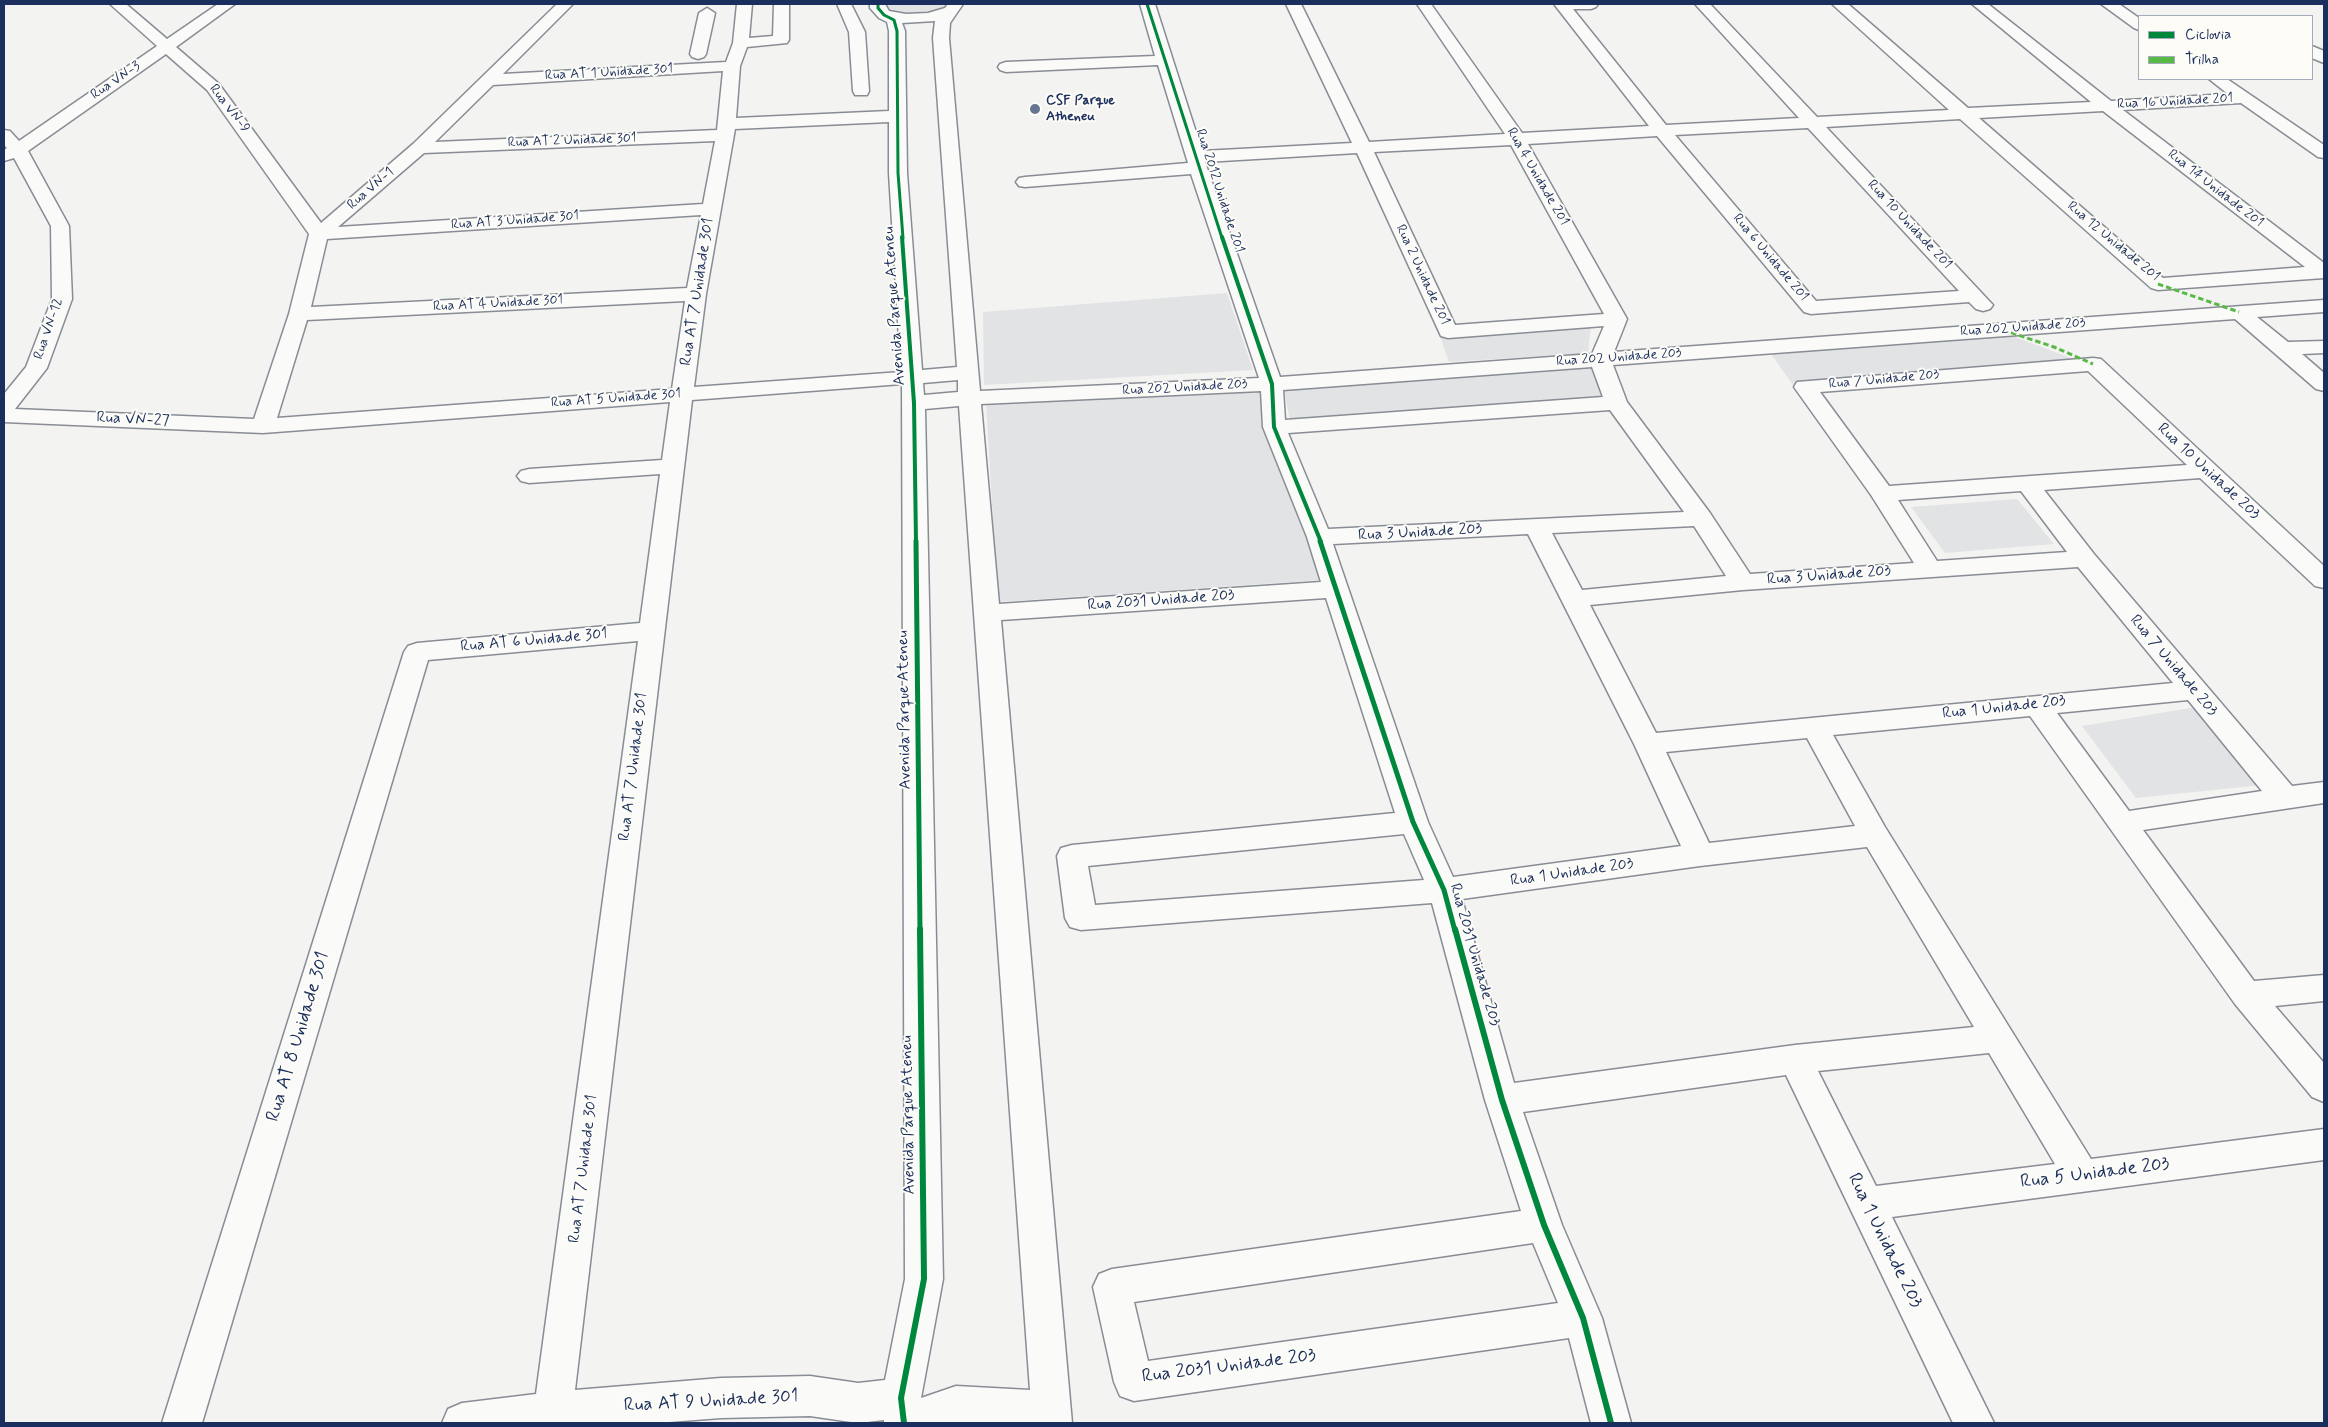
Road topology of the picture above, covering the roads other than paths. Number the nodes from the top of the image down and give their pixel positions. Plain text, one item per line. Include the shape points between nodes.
1 (117, 4) edge
2 (228, 4) edge
3 (565, 4) edge
4 (744, 4) edge
5 (782, 4) edge
6 (844, 4) edge
7 (1147, 4) edge
8 (1293, 4) edge
9 (1424, 4) edge
10 (1562, 4) edge
11 (1591, 4) edge
12 (1702, 4) edge
13 (1839, 4) edge
14 (1979, 4) edge
15 (2109, 4) edge
16 (953, 7) edge
17 (881, 9) edge
18 (707, 13) dead end
19 (2138, 23) edge
20 (166, 47) junction
21 (2313, 50) edge
22 (698, 54) junction
23 (737, 54) junction
24 (602, 58) dead end
25 (2324, 58) edge
26 (1165, 60) junction
27 (1006, 67) dead end
28 (487, 80) junction
29 (2218, 80) edge
30 (860, 91) dead end
31 (2245, 98) junction
32 (2106, 105) junction
33 (1966, 113) junction
34 (898, 116) junction
35 (1812, 121) junction
36 (726, 130) junction
37 (1661, 130) junction
38 (4, 135) edge
39 (1516, 138) junction
40 (1362, 146) junction
41 (419, 148) junction
42 (11, 153) edge
43 (2324, 153) edge
44 (1197, 162) junction
45 (1025, 182) dead end
46 (711, 209) junction
47 (319, 234) junction
48 (2323, 272) joint
49 (696, 294) junction
50 (1975, 296) junction
51 (2324, 306) edge
52 (2239, 312) junction
53 (299, 314) junction
54 (1617, 319) junction
55 (2002, 330) junction
56 (2324, 347) edge
57 (2283, 349) junction
58 (1600, 360) junction
59 (2093, 364) joint
60 (912, 376) junction
61 (1272, 384) junction
62 (2324, 384) edge
63 (969, 386) junction
64 (682, 394) junction
65 (914, 403) junction
66 (1616, 403) junction
67 (4, 408) edge
68 (4, 415) edge
69 (263, 426) junction
70 (1274, 427) junction
71 (672, 466) junction
72 (2206, 471) junction
73 (529, 476) dead end
74 (2028, 484) junction
75 (1882, 494) junction
76 (1702, 518) junction
77 (1537, 527) junction
78 (1319, 537) junction
79 (2085, 559) junction
80 (1930, 569) junction
81 (2324, 580) edge
82 (1743, 582) junction
83 (1335, 589) junction
84 (1572, 599) junction
85 (988, 613) junction
86 (651, 631) junction
87 (417, 652) joint
88 (2193, 690) junction
89 (2036, 704) junction
90 (1814, 728) junction
91 (1648, 744) junction
92 (2324, 792) edge
93 (2284, 797) junction
94 (1413, 822) junction
95 (2121, 823) junction
96 (1875, 835) junction
97 (1700, 855) junction
98 (1444, 890) junction
99 (2324, 988) edge
100 (2246, 994) junction
101 (1998, 1038) junction
102 (1795, 1059) junction
103 (2324, 1087) edge
104 (1502, 1100) junction
105 (2324, 1145) edge
106 (2082, 1176) junction
107 (1866, 1204) junction
108 (1544, 1225) junction
109 (1583, 1318) junction
110 (553, 1412) junction
111 (907, 1415) edge
112 (182, 1423) edge
113 (462, 1423) edge
114 (1047, 1423) edge
115 (1052, 1423) edge
116 (1611, 1423) edge
117 (1974, 1423) edge

1 - 20 street, Rua VN-9
2 - 20 street, Rua VN-3
3 - 28 street, Rua VN-1
4 - 23 street, Rua AT 7 Unidade 301
5 - 23 street via 781,40
6 - 30 street via 859,42
7 - 26 street, Rua 2012 Unidade 201
8 - 40 street, Rua 2 Unidade 201
9 - 39 street, Rua 4 Unidade 201
10 - 11 street
10 - 37 street, Rua 6 Unidade 201
12 - 35 street, Rua 10 Unidade 201
13 - 33 street, Rua 12 Unidade 201
14 - 32 street, Rua 14 Unidade 201
15 - 19 street
16 - 17 street via 930,18 906,18
16 - 63 street via 942,23 941,38
17 - 34 street, Avenida Parque Ateneu via 894,20 897,30
18 - 22 street
20 - 42 street, Rua VN-3
20 - 47 street, Rua VN-9 via 214,87
21 - 25 street
22 - 23 street
22 - 24 street
23 - 28 street, Rua AT 1 Unidade 301
23 - 36 street, Rua AT 7 Unidade 301
26 - 27 street
26 - 44 street, Rua 2012 Unidade 201
28 - 41 street, Rua VN-1
29 - 31 street, Rua 16 Unidade 201
31 - 32 street, Rua 16 Unidade 201
31 - 43 street, Rua 16 Unidade 201
32 - 33 street
32 - 48 street, Rua 14 Unidade 201
33 - 35 street
33 - 48 street, Rua 12 Unidade 201 via 2158,284
34 - 36 street
34 - 60 street, Avenida Parque Ateneu via 898,173
35 - 37 street
35 - 50 street, Rua 10 Unidade 201
36 - 41 street, Rua AT 2 Unidade 301
36 - 46 street, Rua AT 7 Unidade 301
37 - 39 street
37 - 50 street, Rua 6 Unidade 201 via 1811,308
38 - 42 street, Rua VN-12
39 - 40 street
39 - 54 street, Rua 4 Unidade 201
40 - 44 street, Rua 2012 Unidade 201
40 - 54 street, Rua 2 Unidade 201 via 1448,332
41 - 47 street, Rua VN-1
42 - 67 street, Rua VN-12 via 60,226 62,299 36,368
44 - 45 street, Rua 2012 Unidade 201
44 - 61 street, Rua 2012 Unidade 201
46 - 47 street, Rua AT 3 Unidade 301
46 - 49 street, Rua AT 7 Unidade 301
47 - 53 street
49 - 53 street, Rua AT 4 Unidade 301
49 - 64 street, Rua AT 7 Unidade 301
50 - 55 street, Rua 10 Unidade 201
51 - 52 street, Rua 202 Unidade 203
52 - 55 street, Rua 202 Unidade 203
52 - 57 street
53 - 69 street
54 - 58 street
55 - 58 street, Rua 202 Unidade 203
56 - 57 street
57 - 62 street
58 - 61 street, Rua 202 Unidade 203
58 - 66 street
59 - 72 street, Rua 10 Unidade 203
59 - 75 street, Rua 7 Unidade 203 via 1805,387
60 - 63 street, Rua AT 5 Unidade 301
60 - 64 street, Rua AT 5 Unidade 301
60 - 65 street, Avenida Parque Ateneu
61 - 63 street, Rua 202 Unidade 203
61 - 70 street, Rua 2031 Unidade 203
63 - 65 street, Rua 202 Unidade 203
63 - 85 street
64 - 69 street, Rua AT 5 Unidade 301
64 - 71 street, Rua AT 7 Unidade 301
65 - 111 street, Avenida Parque Ateneu via 924,1279
66 - 70 street
66 - 76 street
68 - 69 street, Rua VN-27
70 - 78 street, Rua 2031 Unidade 203
71 - 73 street
71 - 86 street, Rua AT 7 Unidade 301
72 - 74 street
72 - 81 street, Rua 10 Unidade 203
74 - 75 street
74 - 79 street, Rua 7 Unidade 203
75 - 80 street, Rua 7 Unidade 203
76 - 77 street, Rua 3 Unidade 203
76 - 82 street
77 - 78 street, Rua 3 Unidade 203
77 - 84 street
78 - 83 street, Rua 2031 Unidade 203
79 - 80 street, Rua 3 Unidade 203
79 - 88 street, Rua 7 Unidade 203
80 - 82 street, Rua 3 Unidade 203
82 - 84 street, Rua 3 Unidade 203
83 - 85 street, Rua 2031 Unidade 203
83 - 94 street, Rua 2031 Unidade 203
84 - 91 street
85 - 115 street
86 - 87 street, Rua AT 6 Unidade 301
86 - 110 street, Rua AT 7 Unidade 301
87 - 112 street, Rua AT 8 Unidade 301
88 - 89 street, Rua 1 Unidade 203
88 - 93 street, Rua 7 Unidade 203
89 - 90 street, Rua 1 Unidade 203
89 - 95 street
90 - 91 street, Rua 1 Unidade 203
90 - 96 street
91 - 97 street
92 - 93 street
93 - 95 street
94 - 98 street, Rua 2031 Unidade 203
94 - 98 street, Rua 2031 Unidade 203 via 1072,856 1081,918
95 - 100 street
96 - 97 street, Rua 1 Unidade 203
96 - 101 street
97 - 98 street, Rua 1 Unidade 203
98 - 104 street, Rua 2031 Unidade 203
99 - 100 street
100 - 103 street
101 - 102 street
101 - 106 street
102 - 104 street
102 - 107 street, Rua 1 Unidade 203
104 - 108 street, Rua 2031 Unidade 203
105 - 106 street, Rua 5 Unidade 203
106 - 107 street, Rua 5 Unidade 203
107 - 117 street, Rua 1 Unidade 203
108 - 109 street, Rua 2031 Unidade 203
108 - 109 street, Rua 2031 Unidade 203 via 1112,1287 1134,1382
109 - 116 street, Rua 2031 Unidade 203
110 - 111 street, Rua AT 9 Unidade 301 via 721,1398 810,1396
110 - 113 street, Rua AT 9 Unidade 301
111 - 114 street via 929,1415 956,1406 1028,1409

